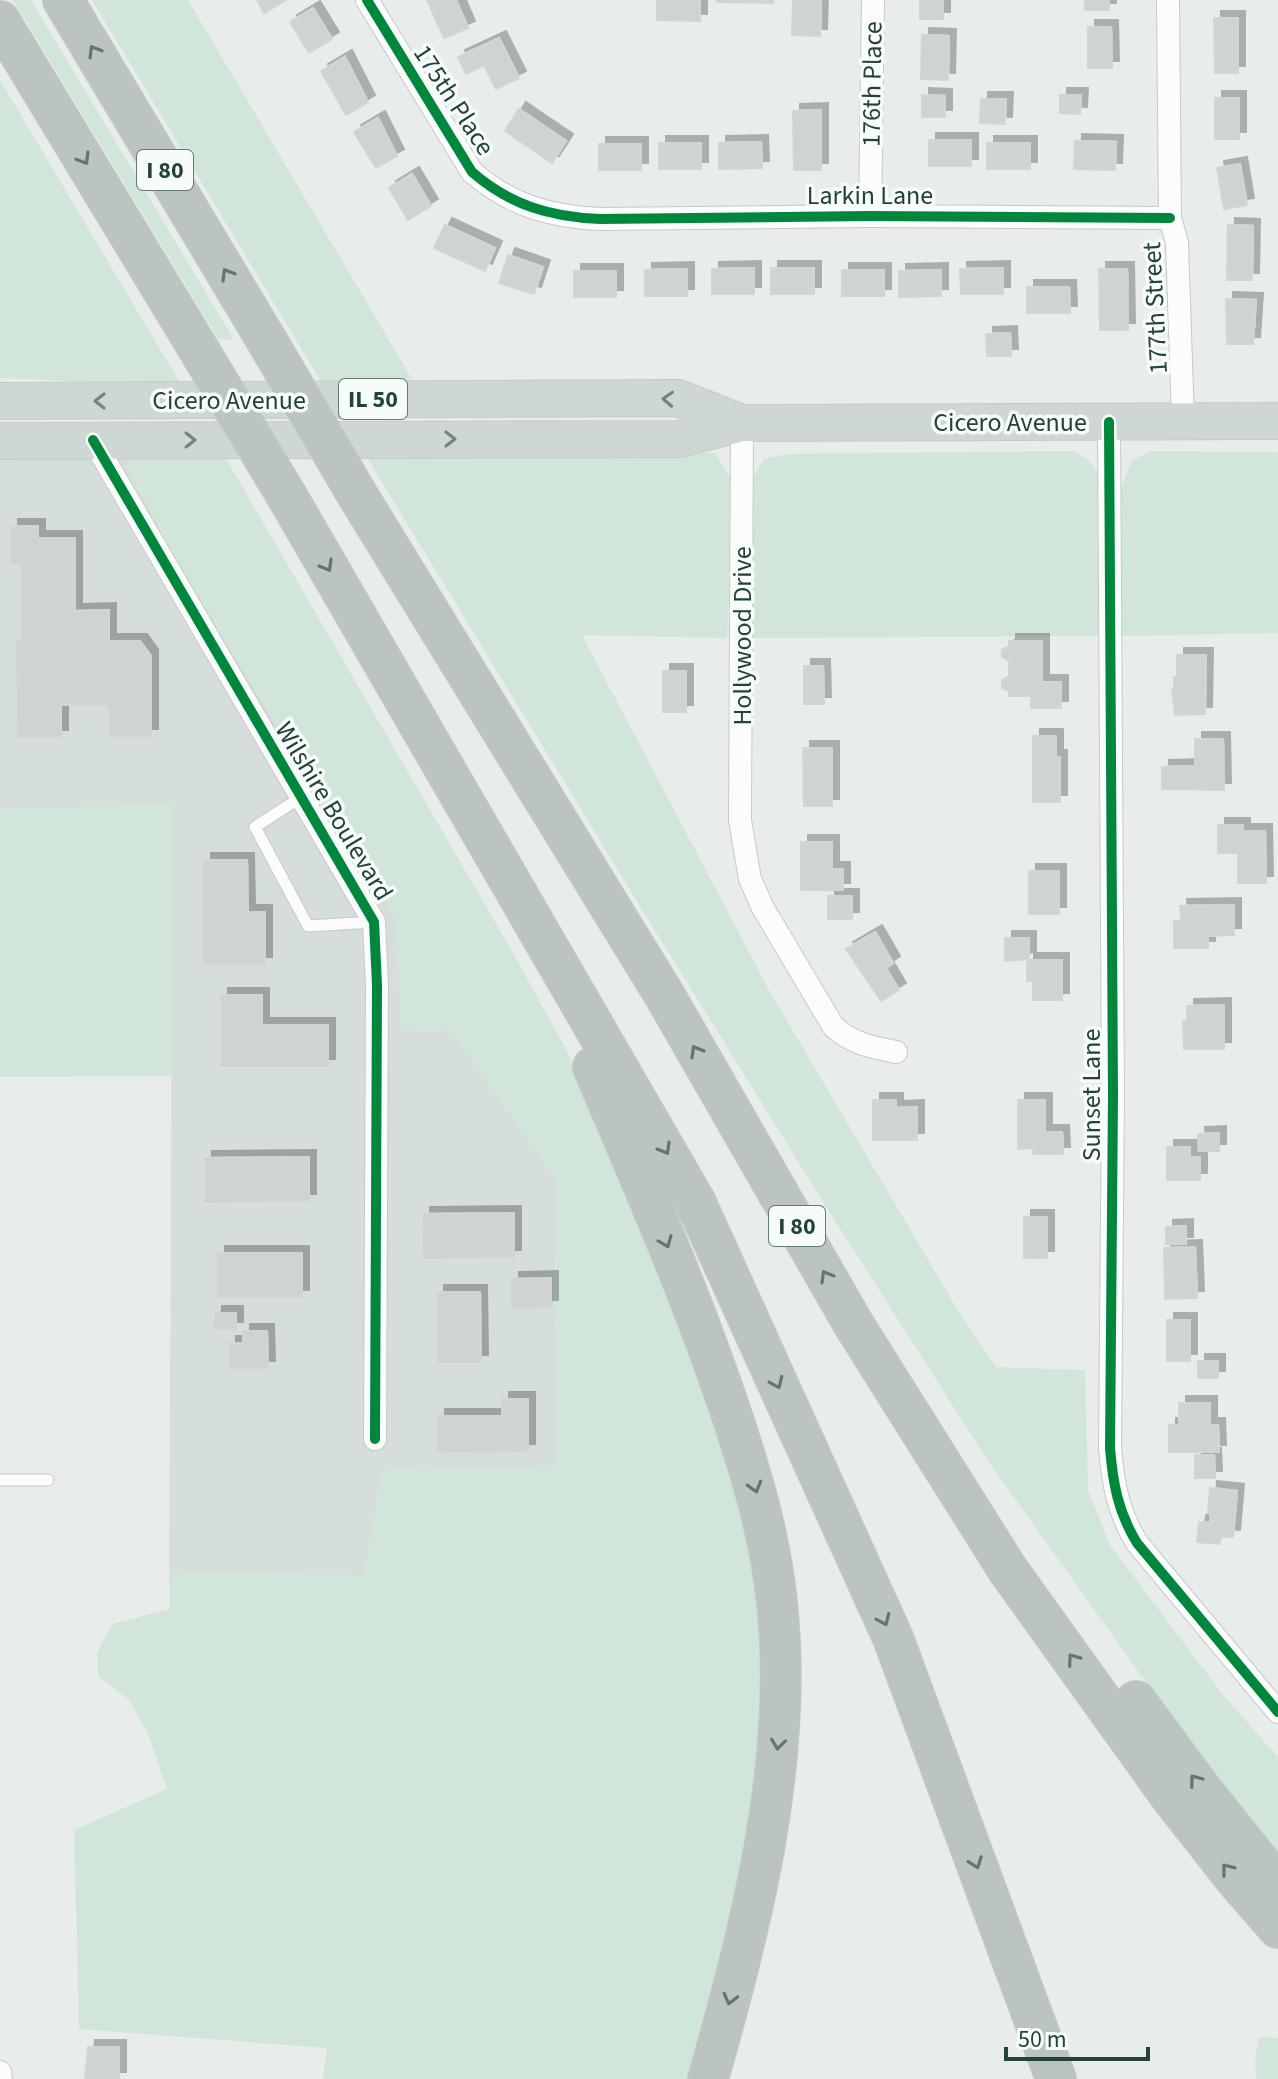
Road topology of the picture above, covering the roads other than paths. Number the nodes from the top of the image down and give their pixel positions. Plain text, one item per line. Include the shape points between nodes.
1 (63, 0) edge
2 (367, 0) edge
3 (873, 0) edge
4 (1168, 0) edge
5 (0, 21) edge
6 (870, 216) junction
7 (570, 218) joint
8 (1170, 218) junction
9 (0, 401) edge
10 (1183, 421) junction
11 (1278, 421) edge
12 (1109, 422) junction
13 (742, 423) junction
14 (93, 440) junction
15 (0, 441) edge
16 (414, 718) junction
17 (300, 798) junction
18 (374, 922) junction
19 (896, 1052) dead end
20 (854, 1325) junction
21 (375, 1439) dead end
22 (0, 1480) edge
23 (48, 1480) dead end
24 (1278, 1712) edge
25 (1278, 1885) edge
26 (1278, 1928) edge
27 (0, 2072) edge
28 (1, 2079) edge
29 (708, 2079) edge
30 (1056, 2079) edge

20 -> 1 highway, I 80, bridge via 665,996 358,496
2 - 7 street, 175th Place via 472,172 512,200
3 - 6 street, 176th Place
4 - 8 street, 177th Street
5 -> 16 highway, I 80, bridge via 288,498
6 - 7 street, Larkin Lane
6 - 8 street, Larkin Lane
8 - 10 street, 177th Street via 1177,243
13 -> 9 main road, Cicero Avenue / IL 50 via 678,398
10 - 11 main road, Cicero Avenue / IL 50
10 - 12 main road, Cicero Avenue / IL 50
12 - 13 main road, Cicero Avenue / IL 50
12 - 24 street, Sunset Lane via 1110,1448 1115,1494 1137,1543
14 -> 13 main road, Cicero Avenue / IL 50 via 679,439
13 - 19 street, Hollywood Drive via 740,820 750,879 833,1026 849,1040
14 - 15 main road, Cicero Avenue / IL 50
14 - 17 street, Wilshire Boulevard
16 -> 29 highway via 524,944 589,1060 693,1307 756,1487 770,1547 778,1604 780,1726 752,1908
16 -> 30 highway, I 80 via 695,1201 893,1638
17 - 18 street, Wilshire Boulevard
17 - 18 lane via 255,827 308,926
18 - 21 street, Wilshire Boulevard
25 -> 20 highway via 1104,1658 907,1369
26 -> 20 highway, I 80 via 1171,1797 1008,1570
22 - 23 lane
27 - 28 street

